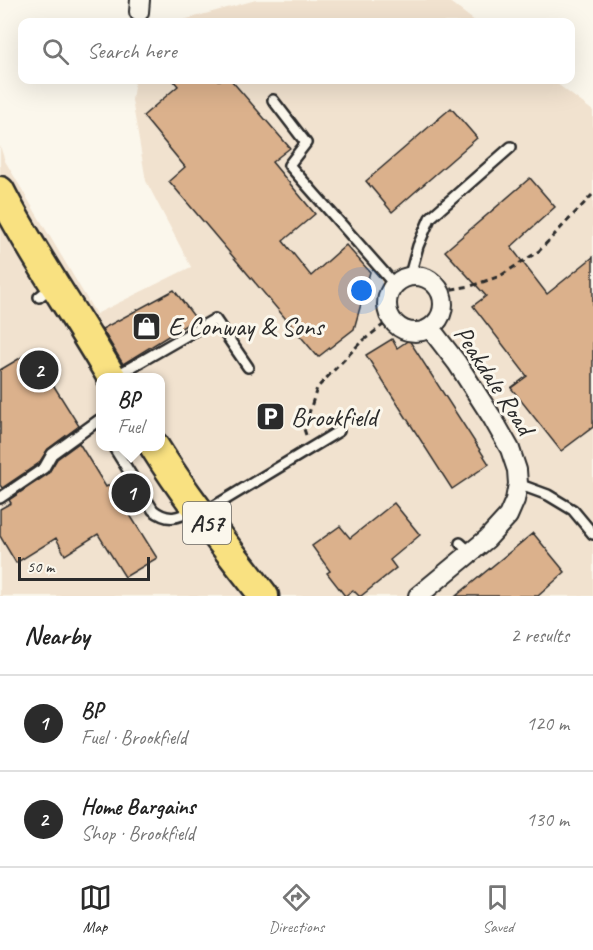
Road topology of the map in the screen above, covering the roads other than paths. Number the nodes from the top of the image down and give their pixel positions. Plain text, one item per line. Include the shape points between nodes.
1 (273, 100) dead end
2 (511, 147) dead end
3 (0, 191) edge
4 (402, 280) junction
5 (430, 328) junction
6 (248, 367) dead end
7 (110, 373) edge
8 (121, 373) edge
9 (96, 425) edge
10 (339, 431) dead end
11 (116, 451) edge
12 (157, 451) edge
13 (518, 483) junction
14 (0, 498) edge
15 (199, 511) junction
16 (593, 534) edge
17 (264, 596) edge
18 (418, 596) edge

1 - 4 lane via 306,143 289,165
2 - 4 lane via 430,218
3 - 7 main road via 47,291 93,344
4 - 5 street, Peakdale Road via 427,277 441,291 443,310
4 - 5 street, Peakdale Road via 387,296 387,311 397,327 416,333
5 - 13 street, Peakdale Road via 499,429 510,449
6 - 8 lane via 212,315
9 - 14 lane via 52,454 44,468
10 - 15 lane
11 - 15 lane via 160,516 178,518
12 - 15 main road, A57
13 - 16 lane via 573,510
13 - 18 street, Peakdale Road via 508,516 487,539 465,548
15 - 17 main road, A57

